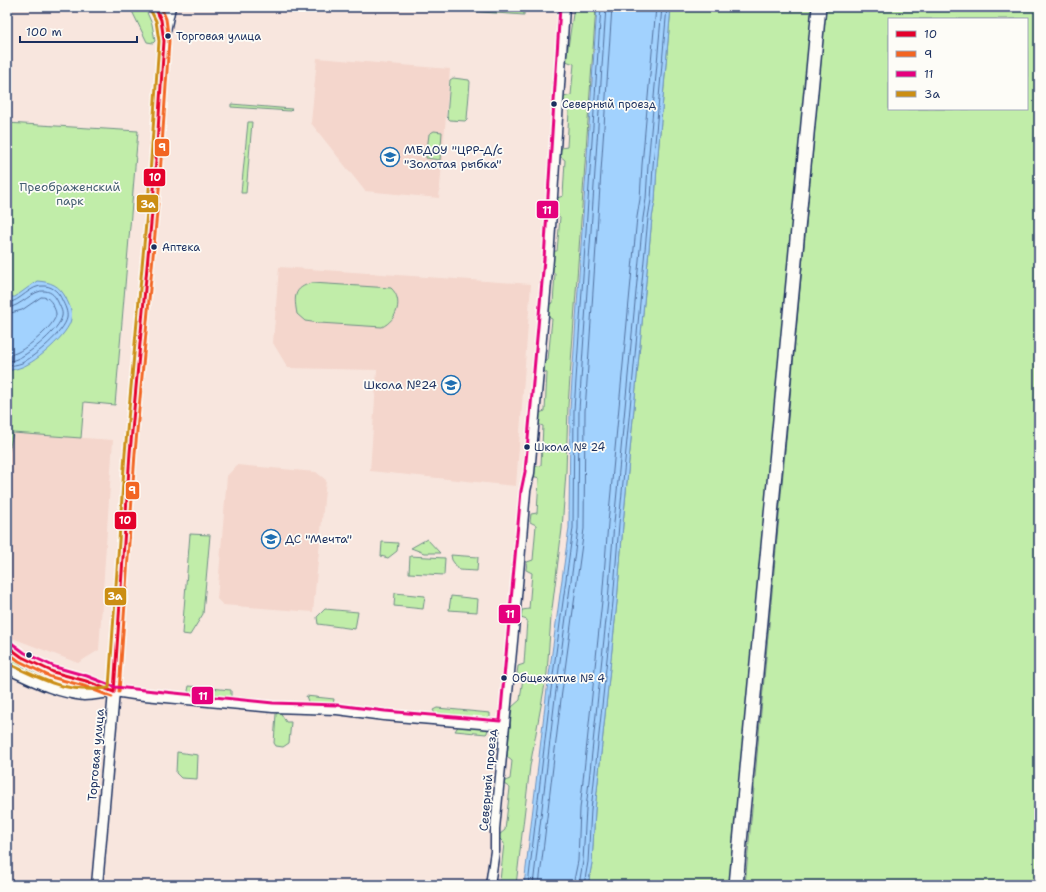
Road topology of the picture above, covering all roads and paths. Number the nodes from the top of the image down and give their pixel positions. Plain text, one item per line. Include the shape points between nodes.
1 (155, 7) edge
2 (171, 7) edge
3 (565, 7) edge
4 (819, 7) edge
5 (164, 41) junction
6 (7, 646) edge
7 (7, 668) edge
8 (114, 692) junction
9 (505, 726) junction
10 (97, 885) edge
11 (490, 885) edge
12 (736, 885) edge

1 - 5 street, Торговая улица via 161,20
2 - 5 street
3 - 9 street, Северный проезд via 549,259
4 - 12 main road
5 - 8 street, Торговая улица
6 - 8 street via 22,657 53,672
7 - 8 street via 62,691 85,695
8 - 9 street via 134,696 273,708 337,710
8 - 10 street, Торговая улица
9 - 11 street, Северный проезд

